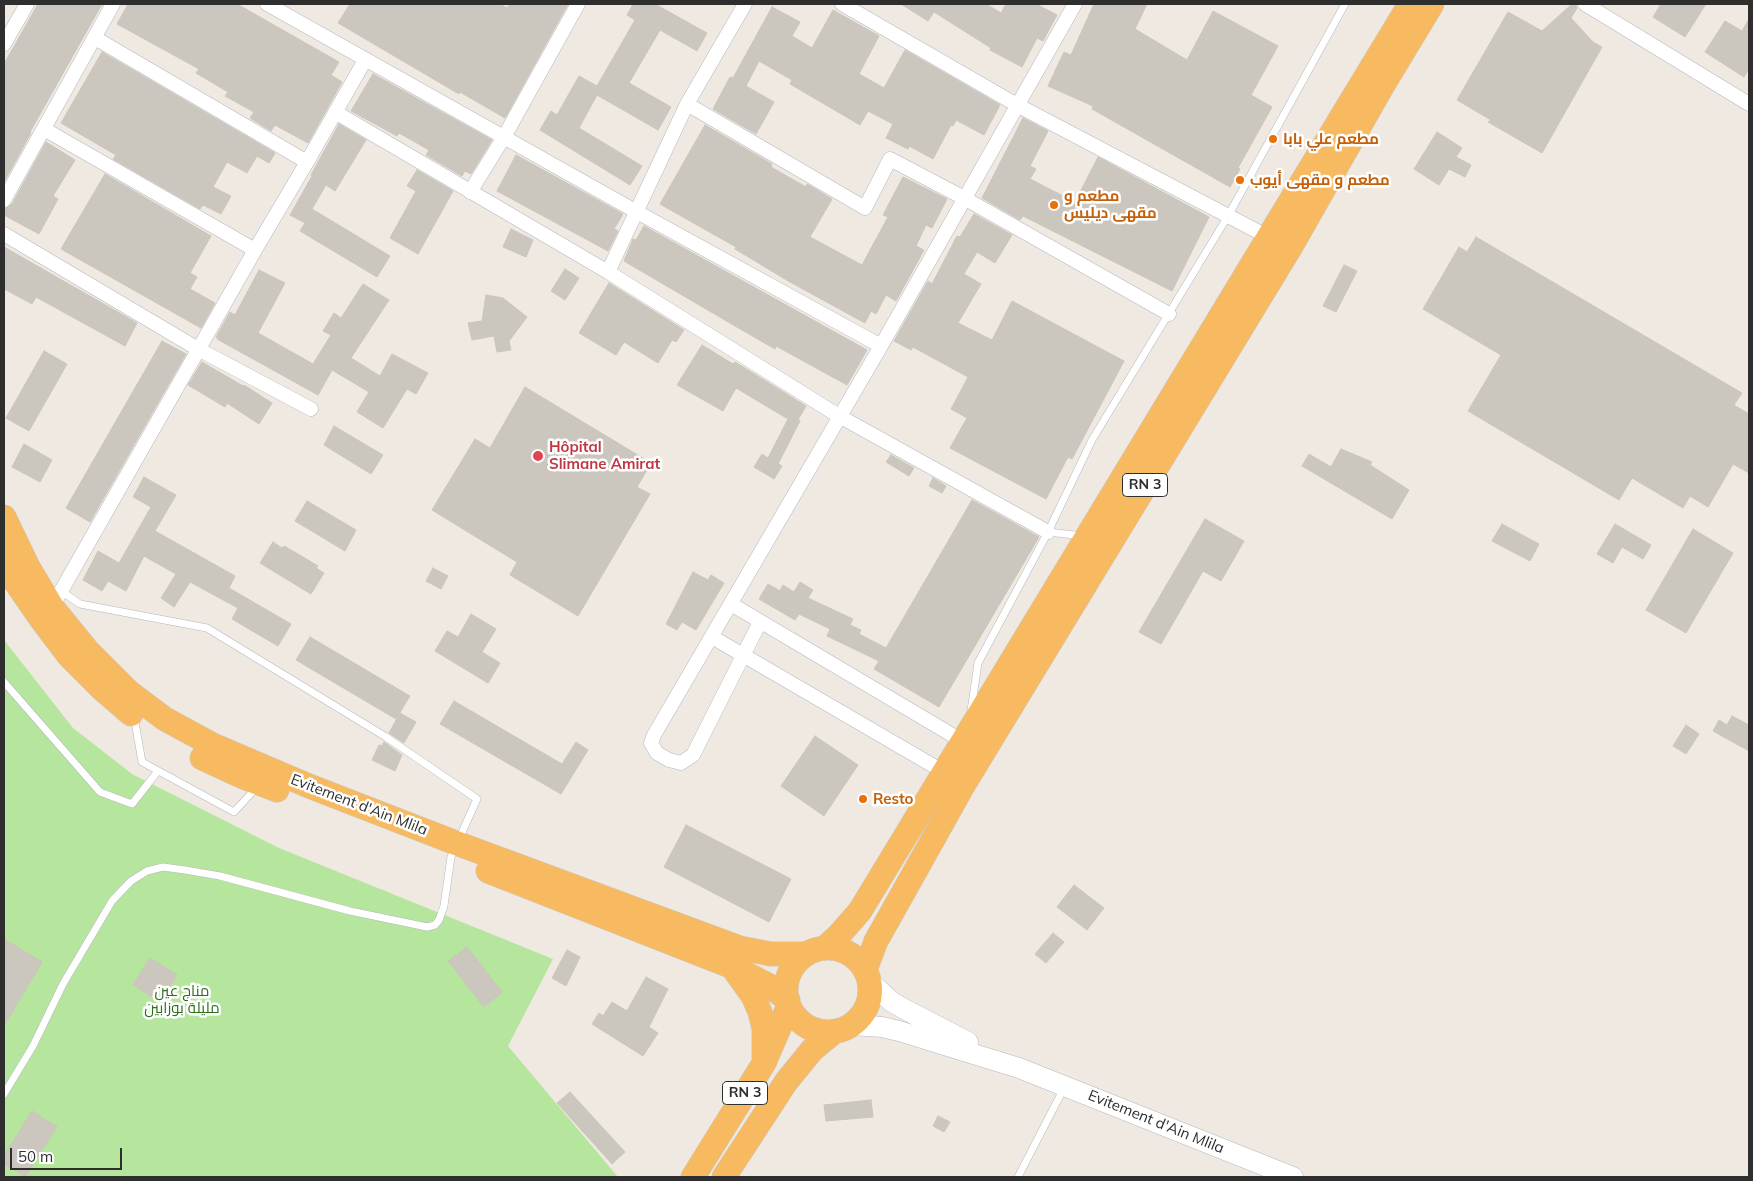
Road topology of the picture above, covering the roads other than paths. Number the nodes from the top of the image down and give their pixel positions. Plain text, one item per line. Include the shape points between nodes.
1 (27, 4) edge
2 (113, 4) edge
3 (267, 4) edge
4 (578, 4) edge
5 (745, 4) edge
6 (842, 4) edge
7 (1074, 4) edge
8 (1345, 4) edge
9 (1410, 4) edge
10 (1432, 4) edge
11 (1585, 4) edge
12 (95, 38) junction
13 (4, 44) edge
14 (365, 60) junction
15 (687, 104) junction
16 (1749, 104) edge
17 (1017, 105) junction
18 (335, 112) junction
19 (44, 129) junction
20 (504, 137) junction
21 (307, 162) junction
22 (470, 192) junction
23 (964, 198) junction
24 (4, 200) edge
25 (637, 212) junction
26 (1228, 216) junction
27 (4, 234) edge
28 (1269, 237) junction
29 (1290, 248) junction
30 (255, 250) junction
31 (608, 272) junction
32 (1169, 314) junction
33 (881, 346) junction
34 (198, 349) junction
35 (311, 408) dead end
36 (839, 416) junction
37 (4, 517) edge
38 (1048, 532) junction
39 (1087, 536) junction
40 (4, 561) edge
41 (56, 599) junction
42 (731, 604) junction
43 (760, 622) junction
44 (712, 637) junction
45 (744, 656) junction
46 (4, 682) edge
47 (134, 716) junction
48 (971, 742) junction
49 (158, 770) junction
50 (944, 772) junction
51 (260, 783) junction
52 (453, 850) junction
53 (816, 951) junction
54 (733, 968) junction
55 (867, 976) junction
56 (789, 1002) junction
57 (843, 1028) junction
58 (764, 1063) junction
59 (1019, 1068) junction
60 (1066, 1086) junction
61 (4, 1094) edge
62 (692, 1177) edge
63 (724, 1177) edge
64 (1018, 1177) edge
65 (1292, 1177) edge

1 - 13 street
2 - 12 street
3 - 14 street
4 - 20 street
5 - 15 street
6 - 17 street
7 - 17 street
8 - 26 lane
9 - 28 highway, RN 3
10 - 29 highway, RN 3
11 - 16 street
12 - 19 street
12 - 21 street
14 - 18 street
14 - 20 street
15 - 23 street via 865,208 890,159
15 - 25 street
17 - 23 street
17 - 26 street
18 - 21 street
18 - 22 street
19 - 24 street
19 - 30 street
20 - 22 street
20 - 25 street
21 - 30 street
22 - 31 street
23 - 32 street
23 - 33 street
25 - 31 street
25 - 33 street
26 - 28 street
26 - 32 lane
27 - 34 street
28 - 29 street
28 - 39 highway, RN 3
29 - 48 highway, RN 3
30 - 34 street
31 - 36 street
32 - 38 lane via 1092,440
33 - 36 street
34 - 35 street
34 - 41 street
36 - 38 street
36 - 42 street
37 - 41 highway, Evitement d'Ain Mlila via 28,567
38 - 39 lane
38 - 48 lane via 978,663
39 - 48 highway, RN 3
40 - 47 highway, Evitement d'Ain Mlila via 69,656
41 - 52 highway, Evitement d'Ain Mlila via 87,650 129,692 165,719 213,745
41 - 52 lane via 207,628 386,737 476,799
42 - 43 street
42 - 44 street
43 - 45 street
43 - 48 street
44 - 45 street
44 - 45 street via 654,735 651,742 657,753 682,763 693,755
45 - 50 street
46 - 49 lane via 100,792 132,804
47 - 49 lane via 142,762
47 - 51 highway, Evitement d'Ain Mlila via 204,758
48 - 50 highway, RN 3
48 - 55 highway, RN 3 via 876,941
49 - 51 lane via 234,812
50 - 53 highway, RN 3 via 860,911 839,935
51 - 52 highway, Evitement d'Ain Mlila
52 - 53 highway, Evitement d'Ain Mlila via 740,948 771,954
52 - 54 highway, Evitement d'Ain Mlila
52 - 61 lane via 444,906 435,925 427,927 350,911 220,876 163,867 147,871 131,881 112,901
53 - 55 highway via 844,951 860,962
53 - 56 highway via 797,962 790,973 786,986
54 - 56 highway, Evitement d'Ain Mlila via 768,984
54 - 58 highway via 749,988 760,1012 766,1046
55 - 57 highway via 869,1001 865,1010
55 - 59 main road via 892,1002
56 - 57 highway via 795,1015 813,1028 824,1031
56 - 58 highway, RN 3
57 - 59 main road via 882,1026
57 - 63 highway, RN 3 via 812,1050 786,1082
58 - 62 highway, RN 3
59 - 60 main road, Evitement d'Ain Mlila
60 - 64 lane
60 - 65 main road, Evitement d'Ain Mlila

